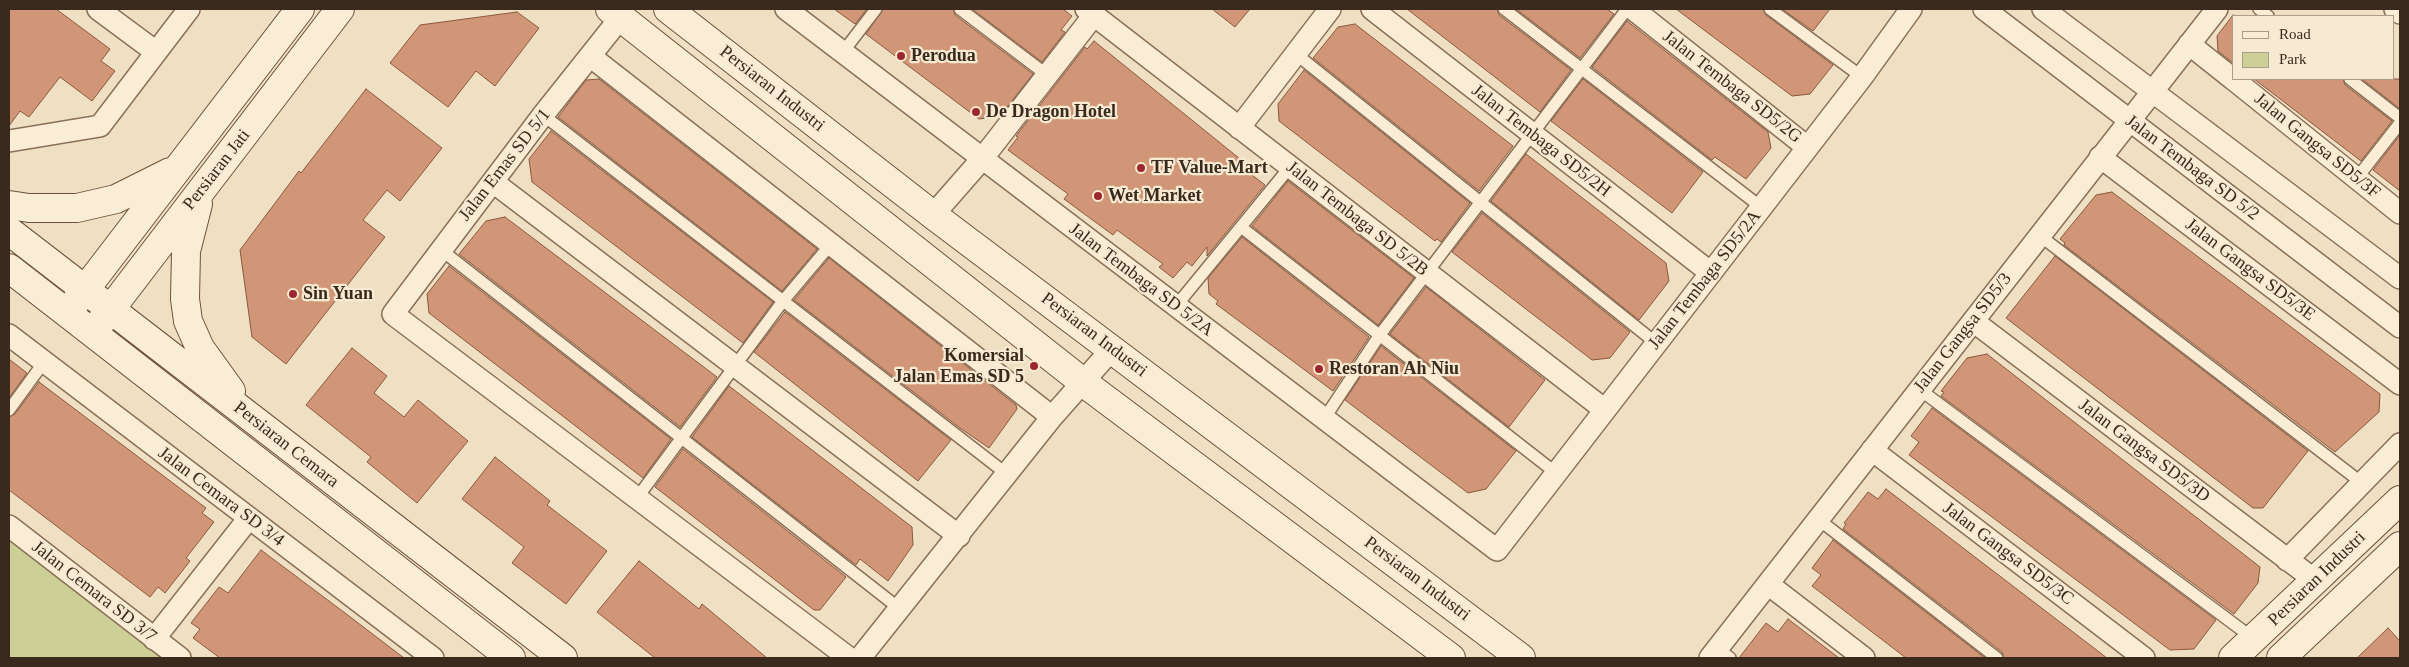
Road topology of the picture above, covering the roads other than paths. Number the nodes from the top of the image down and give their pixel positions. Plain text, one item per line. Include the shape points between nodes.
1 (98, 9) edge
2 (189, 9) edge
3 (300, 9) edge
4 (340, 9) edge
5 (668, 9) edge
6 (786, 9) edge
7 (876, 9) edge
8 (960, 9) edge
9 (1330, 9) edge
10 (1372, 9) edge
11 (1504, 9) edge
12 (1627, 9) edge
13 (1633, 9) edge
14 (1770, 9) edge
15 (1911, 9) edge
16 (1984, 9) edge
17 (2044, 9) edge
18 (2217, 9) edge
19 (2395, 9) edge
20 (1090, 12) edge
21 (616, 13) edge
22 (2400, 13) edge
23 (2189, 44) junction
24 (156, 52) junction
25 (844, 52) junction
26 (1296, 54) junction
27 (590, 56) junction
28 (1582, 69) junction
29 (1047, 75) junction
30 (1862, 77) junction
31 (2232, 78) edge
32 (2234, 80) edge
33 (2351, 80) edge
34 (2151, 92) junction
35 (543, 115) junction
36 (2400, 118) edge
37 (2128, 120) junction
38 (2400, 123) edge
39 (1239, 128) junction
40 (1532, 134) junction
41 (9, 141) edge
42 (1808, 147) junction
43 (2100, 157) junction
44 (982, 159) junction
45 (1290, 167) junction
46 (176, 169) junction
47 (2357, 178) junction
48 (493, 182) junction
49 (204, 188) junction
50 (1481, 203) junction
51 (9, 205) edge
52 (1761, 207) junction
53 (2400, 213) edge
54 (933, 215) junction
55 (1241, 227) junction
56 (9, 231) edge
57 (2039, 235) junction
58 (831, 244) junction
59 (440, 249) junction
60 (9, 268) edge
61 (1428, 273) junction
62 (1710, 273) junction
63 (2400, 278) edge
64 (85, 290) junction
65 (783, 301) junction
66 (1176, 306) junction
67 (110, 309) junction
68 (68, 313) junction
69 (1973, 320) junction
70 (2400, 327) edge
71 (94, 333) junction
72 (9, 335) edge
73 (1379, 336) junction
74 (1656, 343) junction
75 (1112, 349) junction
76 (44, 362) junction
77 (735, 364) junction
78 (1084, 383) junction
79 (2400, 384) edge
80 (1919, 389) junction
81 (9, 410) edge
82 (1605, 410) junction
83 (250, 417) junction
84 (1052, 417) junction
85 (1324, 419) junction
86 (680, 437) junction
87 (2400, 444) edge
88 (1872, 450) junction
89 (1556, 473) junction
90 (1008, 475) junction
91 (2362, 483) junction
92 (637, 498) junction
93 (2400, 500) edge
94 (249, 518) junction
95 (1818, 519) junction
96 (9, 526) edge
97 (959, 536) junction
98 (2400, 546) edge
99 (1496, 550) joint
100 (2287, 560) junction
101 (2316, 581) junction
102 (1768, 584) junction
103 (900, 609) junction
104 (154, 639) junction
105 (2254, 639) junction
106 (1719, 655) edge
107 (180, 658) edge
108 (433, 658) edge
109 (512, 658) edge
110 (563, 658) edge
111 (849, 658) edge
112 (860, 658) edge
113 (1451, 658) edge
114 (1521, 658) edge
115 (1864, 658) edge
116 (1997, 658) edge
117 (2144, 658) edge
118 (2233, 658) edge
119 (2280, 658) edge

1 - 24 street
2 - 24 street
3 - 46 main road, Persiaran Jati
4 - 49 main road, Persiaran Jati
5 - 54 main road, Persiaran Industri
6 - 25 street, Jalan Tembaga SD 5/2A
7 - 25 lane
8 - 29 lane
9 - 26 street
10 - 40 street, Jalan Tembaga SD5/2H
11 - 28 lane
12 - 28 lane
13 - 42 street, Jalan Tembaga SD5/2G
14 - 30 lane
15 - 30 street, Jalan Tembaga SD5/2A
16 - 37 street, Jalan Tembaga SD 5/2
17 - 34 street, Jalan Tembaga SD 5/2
18 - 23 street, Jalan Gangsa SD5/3
19 - 22 street
20 - 29 street
20 - 39 street, Jalan Tembaga SD 5/2B
21 - 27 street, Jalan Emas SD 5/1
21 - 78 main road, Persiaran Industri
23 - 31 street, Jalan Gangsa SD5/3F
23 - 34 street, Jalan Gangsa SD5/3
24 - 41 street via 100,126
25 - 44 street, Jalan Tembaga SD 5/2A
26 - 39 street
26 - 50 lane
27 - 35 street, Jalan Emas SD 5/1
27 - 58 street
28 - 40 lane
28 - 52 lane
29 - 44 street
30 - 42 street, Jalan Tembaga SD5/2A
32 - 47 street, Jalan Gangsa SD5/3F
33 - 36 lane
34 - 37 street, Jalan Gangsa SD5/3
34 - 63 street, Jalan Tembaga SD 5/2
35 - 48 street, Jalan Emas SD 5/1
35 - 65 lane
37 - 43 street, Jalan Gangsa SD5/3
37 - 70 street, Jalan Tembaga SD 5/2
38 - 47 lane
39 - 45 street, Jalan Tembaga SD 5/2B
40 - 50 lane
40 - 62 street, Jalan Tembaga SD5/2H
42 - 52 street, Jalan Tembaga SD5/2A
43 - 57 street, Jalan Gangsa SD5/3
43 - 79 street, Jalan Gangsa SD5/3E
44 - 54 street
44 - 66 street, Jalan Tembaga SD 5/2A
45 - 55 lane
45 - 61 street, Jalan Tembaga SD 5/2B
46 - 51 main road via 116,199 77,208
46 - 64 main road, Persiaran Jati
47 - 53 street, Jalan Gangsa SD5/3F
48 - 59 street, Jalan Emas SD 5/1
48 - 77 street
49 - 67 main road, Persiaran Jati
49 - 83 main road via 186,251 184,278 188,321 200,348
50 - 61 lane
50 - 74 lane
52 - 62 street, Jalan Tembaga SD5/2A
54 - 75 main road, Persiaran Industri
55 - 66 lane
55 - 73 lane
56 - 64 main road, Persiaran Cemara
57 - 69 street, Jalan Gangsa SD5/3
57 - 91 lane
58 - 65 lane
58 - 84 street
59 - 86 lane
59 - 92 street, Jalan Emas SD 5/1 via 393,314
60 - 68 main road, Persiaran Cemara
61 - 73 lane
61 - 82 street, Jalan Tembaga SD 5/2B
62 - 74 street, Jalan Tembaga SD5/2A
64 - 67 main road, Persiaran Cemara
64 - 68 main road, Persiaran Jati
65 - 77 lane
65 - 90 lane
66 - 85 street, Jalan Tembaga SD 5/2A
67 - 71 main road, Persiaran Jati
67 - 83 main road, Persiaran Cemara
68 - 71 main road, Persiaran Cemara
69 - 80 street, Jalan Gangsa SD5/3
69 - 100 street, Jalan Gangsa SD5/3D
71 - 109 main road, Persiaran Cemara
72 - 76 street, Jalan Cemara SD 3/4
73 - 85 lane
73 - 89 lane
74 - 82 street, Jalan Tembaga SD5/2A
75 - 78 street
75 - 114 main road, Persiaran Industri
76 - 81 lane
76 - 94 street, Jalan Cemara SD 3/4
77 - 86 lane
77 - 97 street
78 - 84 street
78 - 113 main road, Persiaran Industri
80 - 88 street, Jalan Gangsa SD5/3
80 - 105 lane
82 - 89 street, Jalan Tembaga SD5/2A
83 - 110 main road, Persiaran Cemara
84 - 90 street
85 - 99 street, Jalan Tembaga SD 5/2A
86 - 92 lane
86 - 103 lane
87 - 91 street
88 - 95 street, Jalan Gangsa SD5/3
88 - 117 street, Jalan Gangsa SD5/3C
89 - 99 street, Jalan Tembaga SD5/2A
90 - 97 street
91 - 100 street
92 - 111 street
93 - 101 main road, Persiaran Industri
94 - 104 street
94 - 108 street, Jalan Cemara SD 3/4
95 - 102 street, Jalan Gangsa SD5/3
95 - 116 lane
96 - 104 street, Jalan Cemara SD 3/7
97 - 103 street
98 - 119 main road, Persiaran Industri
100 - 101 street, Jalan Gangsa SD5/3D
101 - 105 main road, Persiaran Industri
102 - 106 street, Jalan Gangsa SD5/3
102 - 115 street
103 - 112 street
104 - 107 street, Jalan Cemara SD 3/7
105 - 118 main road, Persiaran Industri

